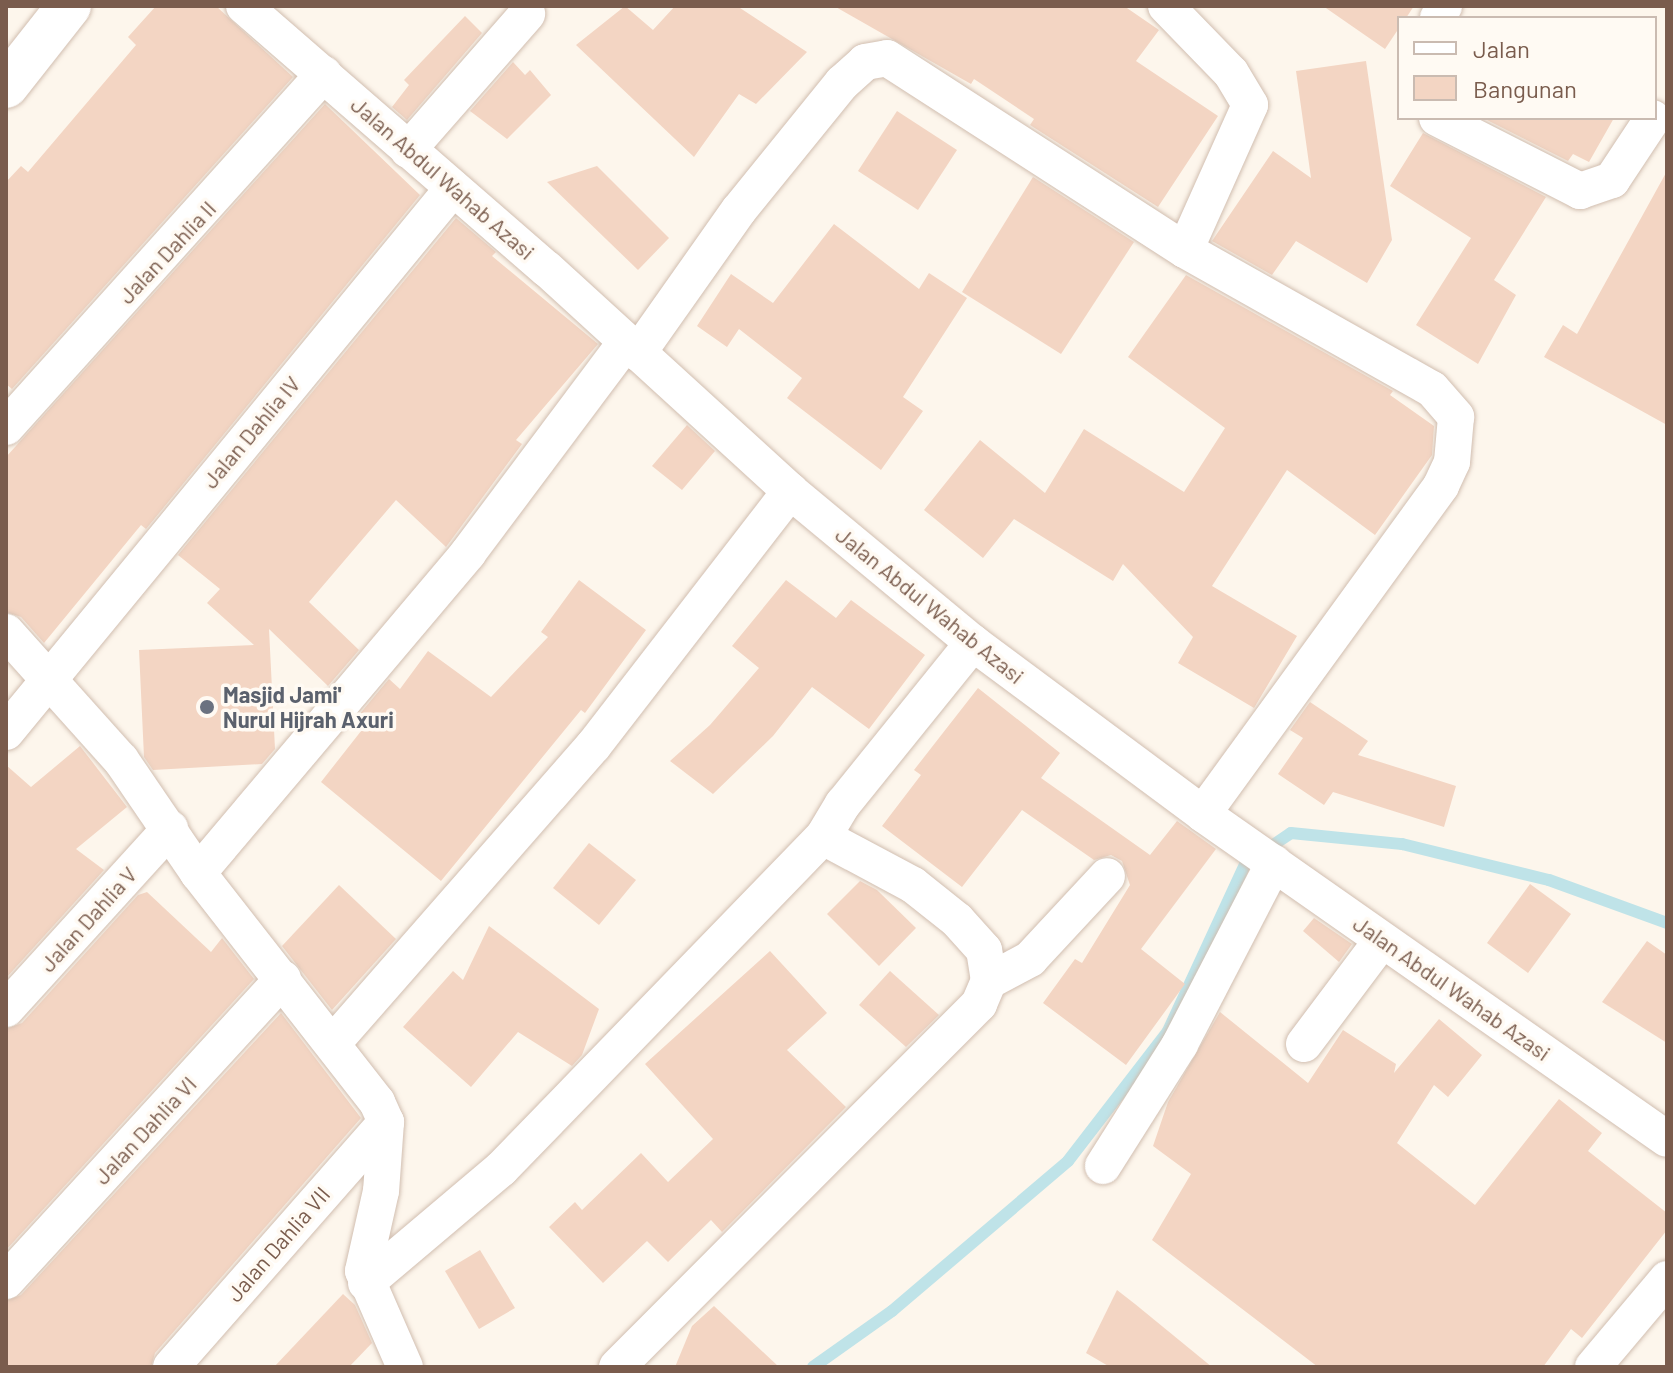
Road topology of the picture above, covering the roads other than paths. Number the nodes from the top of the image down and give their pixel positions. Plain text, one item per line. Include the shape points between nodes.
1 (69, 6) edge
2 (244, 6) edge
3 (1166, 6) edge
4 (527, 14) dead end
5 (324, 74) junction
6 (6, 86) edge
7 (1441, 120) edge
8 (1651, 120) edge
9 (408, 150) junction
10 (453, 188) junction
11 (1185, 250) junction
12 (632, 347) junction
13 (6, 427) edge
14 (790, 491) junction
15 (6, 632) edge
16 (973, 643) junction
17 (53, 680) junction
18 (6, 732) edge
19 (1214, 822) junction
20 (170, 829) junction
21 (823, 837) junction
22 (1266, 858) junction
23 (198, 873) junction
24 (1107, 876) dead end
25 (1382, 940) junction
26 (283, 979) junction
27 (989, 981) junction
28 (6, 1009) edge
29 (333, 1043) junction
30 (1304, 1044) dead end
31 (386, 1122) junction
32 (1667, 1139) edge
33 (1103, 1166) dead end
34 (1667, 1279) edge
35 (6, 1281) edge
36 (366, 1283) junction
37 (171, 1367) edge
38 (405, 1367) edge
39 (617, 1367) edge
40 (1593, 1367) edge

1 - 6 street
2 - 5 street, Jalan Abdul Wahab Azasi
3 - 11 street via 1231,73 1250,105 1248,120
4 - 9 street
5 - 9 street, Jalan Abdul Wahab Azasi
5 - 13 street, Jalan Dahlia II
7 - 8 street via 1580,191 1612,180
9 - 10 street, Jalan Abdul Wahab Azasi
10 - 12 street, Jalan Abdul Wahab Azasi
10 - 17 street, Jalan Dahlia IV via 183,513
11 - 12 street via 887,58 865,62
11 - 19 street via 1432,389 1456,417 1457,434 1441,486
12 - 14 street, Jalan Abdul Wahab Azasi
12 - 23 street via 468,553
14 - 16 street, Jalan Abdul Wahab Azasi
14 - 29 street via 594,745
15 - 17 street
16 - 19 street, Jalan Abdul Wahab Azasi
16 - 21 street via 843,804
17 - 18 street, Jalan Dahlia IV
17 - 20 street
19 - 22 street, Jalan Abdul Wahab Azasi
20 - 23 street
20 - 28 street, Jalan Dahlia V
21 - 27 street via 913,885 957,920 984,950
21 - 36 street via 501,1169
22 - 25 street, Jalan Abdul Wahab Azasi
22 - 33 street via 1180,1044
23 - 26 street
24 - 27 street via 1030,959
25 - 30 street
25 - 32 street, Jalan Abdul Wahab Azasi
26 - 29 street
26 - 35 street, Jalan Dahlia VI
27 - 39 street via 969,1015
29 - 31 street
31 - 36 street via 381,1191 364,1254
31 - 37 street, Jalan Dahlia VII
34 - 40 street
36 - 38 street

